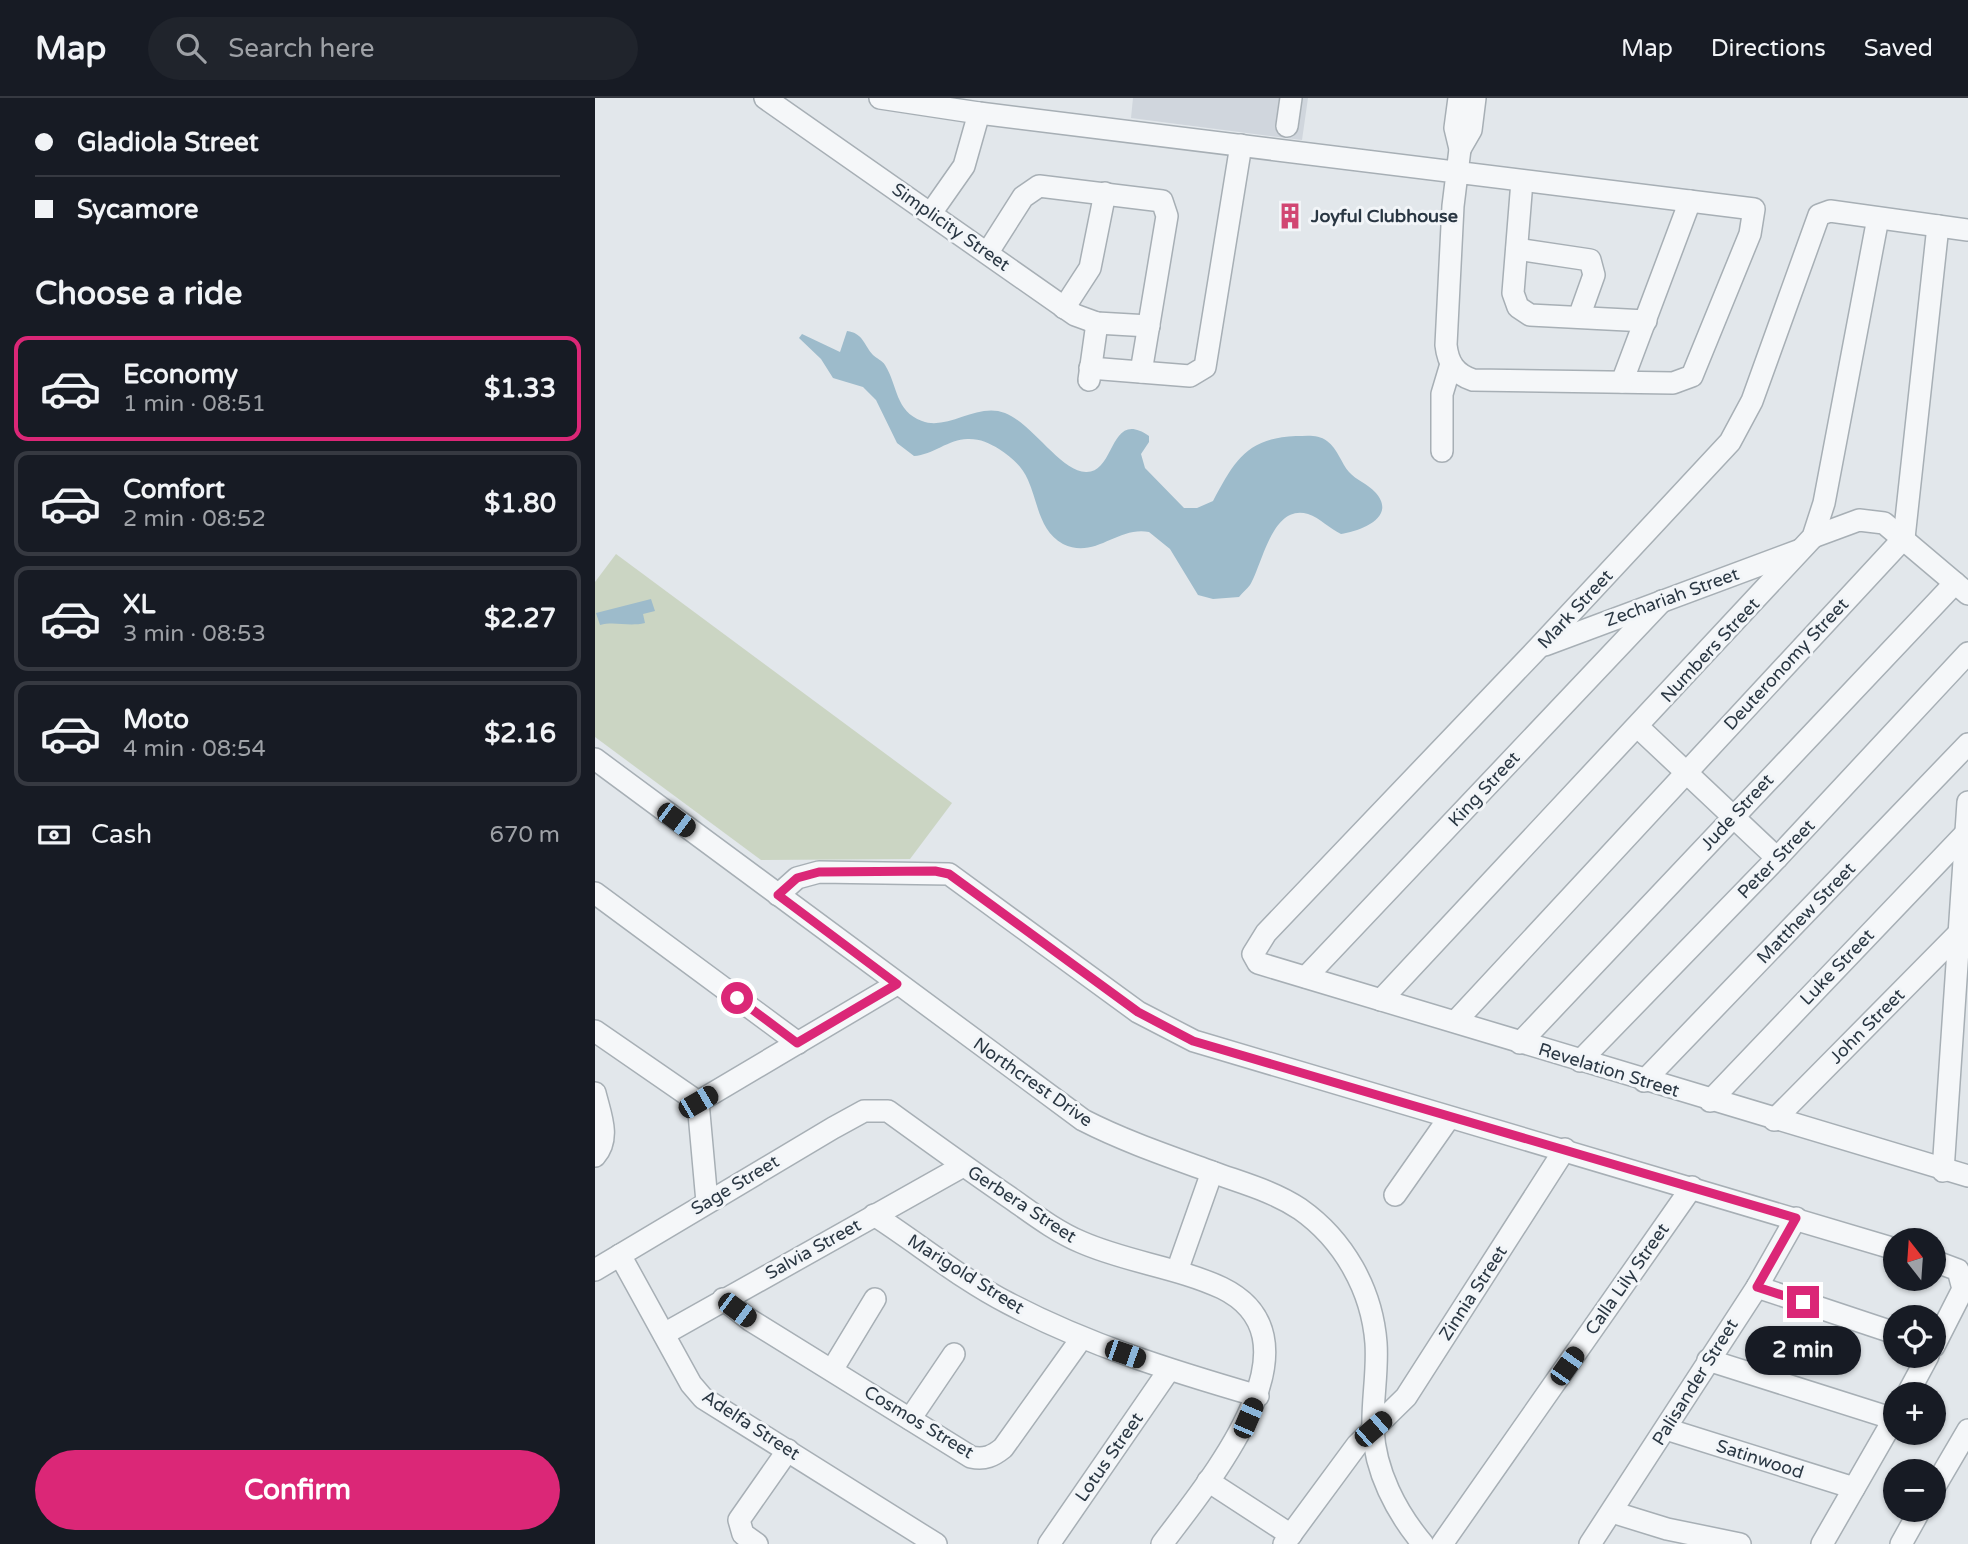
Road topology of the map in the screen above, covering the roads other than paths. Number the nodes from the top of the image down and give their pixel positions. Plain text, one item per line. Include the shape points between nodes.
1 (765, 98) edge
2 (880, 98) edge
3 (1291, 98) edge
4 (1459, 98) edge
5 (1475, 98) edge
6 (979, 113) junction
7 (1287, 126) dead end
8 (1241, 145) junction
9 (1460, 149) junction
10 (1457, 173) junction
11 (1522, 181) junction
12 (1105, 193) junction
13 (1691, 201) junction
14 (931, 213) junction
15 (1878, 218) junction
16 (1938, 226) junction
17 (1968, 230) edge
18 (1517, 249) junction
19 (988, 252) junction
20 (1064, 308) junction
21 (1579, 317) junction
22 (1646, 321) junction
23 (1097, 323) junction
24 (1149, 326) junction
25 (1451, 364) junction
26 (1141, 372) junction
27 (1622, 383) junction
28 (1443, 451) dead end
29 (1904, 538) junction
30 (1809, 542) junction
31 (1962, 588) edge
32 (1662, 601) junction
33 (1539, 647) junction
34 (1968, 653) edge
35 (1638, 727) junction
36 (1968, 744) edge
37 (595, 759) edge
38 (1685, 772) junction
39 (1968, 802) edge
40 (1733, 816) junction
41 (1965, 834) junction
42 (1777, 858) junction
43 (595, 893) edge
44 (778, 895) junction
45 (1960, 932) junction
46 (1253, 958) joint
47 (1306, 977) junction
48 (897, 984) junction
49 (1381, 1000) junction
50 (1456, 1021) junction
51 (595, 1031) edge
52 (797, 1043) junction
53 (1520, 1043) junction
54 (1580, 1061) junction
55 (1644, 1081) junction
56 (595, 1093) edge
57 (1710, 1101) junction
58 (698, 1102) junction
59 (879, 1109) joint
60 (1450, 1118) junction
61 (1774, 1120) junction
62 (1565, 1150) junction
63 (595, 1156) edge
64 (963, 1166) junction
65 (1943, 1171) junction
66 (1212, 1172) junction
67 (1968, 1176) edge
68 (1692, 1187) junction
69 (1395, 1195) dead end
70 (707, 1202) junction
71 (874, 1216) junction
72 (1796, 1218) junction
73 (1883, 1245) edge
74 (620, 1255) junction
75 (1946, 1266) edge
76 (595, 1270) edge
77 (1177, 1272) junction
78 (1757, 1287) junction
79 (723, 1299) junction
80 (875, 1299) dead end
81 (1946, 1322) edge
82 (1883, 1329) edge
83 (664, 1334) junction
84 (1081, 1339) junction
85 (954, 1354) dead end
86 (1708, 1360) junction
87 (832, 1370) junction
88 (1169, 1370) junction
89 (1258, 1395) junction
90 (1883, 1414) edge
91 (910, 1419) junction
92 (1373, 1429) junction
93 (1666, 1429) junction
94 (1968, 1430) edge
95 (1883, 1438) edge
96 (788, 1450) junction
97 (1946, 1468) edge
98 (1208, 1481) junction
99 (1854, 1488) junction
100 (1612, 1512) junction
101 (1913, 1522) edge
102 (1287, 1539) edge
103 (757, 1544) edge
104 (936, 1544) edge
105 (1048, 1544) edge
106 (1162, 1544) edge
107 (1423, 1544) edge
108 (1442, 1544) edge
109 (1590, 1544) edge
110 (1740, 1544) edge
111 (1822, 1544) edge
112 (1901, 1544) edge

1 - 14 street, Simplicity Street
2 - 6 street
3 - 7 street
4 - 9 street via 1455,128
5 - 9 street via 1471,130
6 - 8 street
6 - 14 street via 964,166
8 - 10 street
8 - 26 street via 1205,367 1190,376
9 - 10 street
10 - 11 street
10 - 25 street via 1446,345
11 - 13 street
11 - 18 street
12 - 19 street via 1048,185 1031,189
12 - 20 street via 1090,268
12 - 24 street via 1156,199 1165,205
13 - 22 street
13 - 27 street via 1754,209 1750,234 1692,376 1673,383
14 - 19 street, Simplicity Street
15 - 16 street
15 - 30 street, Numbers Street via 1824,503
15 - 33 street, Mark Street via 1823,213 1818,218 1752,401 1730,442
16 - 17 street
16 - 29 street
18 - 21 street via 1513,293 1518,307 1530,315
18 - 21 street via 1590,260 1594,275
19 - 20 street, Simplicity Street
20 - 23 street, Simplicity Street
21 - 22 street
22 - 27 street
23 - 24 street, Simplicity Street
23 - 26 street via 1089,374
24 - 26 street
25 - 27 street via 1473,380
25 - 28 street via 1441,394
29 - 30 street, Zechariah Street via 1872,520 1845,523
29 - 31 street, Zechariah Street
29 - 38 street, Deuteronomy Street
30 - 32 street, Zechariah Street
30 - 35 street, Numbers Street
31 - 40 street, Jude Street
32 - 33 street, Zechariah Street
32 - 47 street, King Street
33 - 46 street, Mark Street via 1266,933
34 - 42 street, Peter Street
35 - 38 street
35 - 49 street, Numbers Street
36 - 55 street, Matthew Street
37 - 44 street, Northcrest Drive
38 - 40 street
38 - 50 street, Deuteronomy Street
39 - 41 street
40 - 42 street
40 - 53 street, Jude Street
41 - 45 street
41 - 57 street, Luke Street
42 - 54 street, Peter Street
43 - 52 street
44 - 48 street, Northcrest Drive
44 - 60 street via 797,878 819,872 949,874 1169,1030
45 - 61 street, John Street
45 - 65 street
46 - 47 street, Revelation Street
47 - 49 street, Revelation Street
48 - 52 street
48 - 66 street, Northcrest Drive via 1083,1120
49 - 50 street, Revelation Street
50 - 53 street, Revelation Street
51 - 58 street
52 - 58 street
53 - 54 street, Revelation Street
54 - 55 street, Revelation Street
55 - 57 street, Revelation Street
56 - 63 street via 604,1138
57 - 61 street, Revelation Street
58 - 70 street
59 - 64 street, Gerbera Street
59 - 70 street, Sage Street via 843,1122
60 - 62 street
60 - 69 street
61 - 65 street, Revelation Street
62 - 68 street
62 - 92 street, Zinnia Street via 1406,1397
64 - 71 street, Salvia Street
64 - 77 street, Gerbera Street via 1079,1242
65 - 67 street, Revelation Street
66 - 77 street
66 - 92 street, Northcrest Drive via 1274,1193 1301,1210 1327,1232 1351,1263 1373,1320
68 - 72 street
68 - 108 street, Calla Lily Street
70 - 74 street, Sage Street
71 - 79 street, Salvia Street
71 - 84 street, Marigold Street via 1006,1302
72 - 73 street
72 - 78 street, Palisander Street
74 - 76 street, Sage Street
74 - 83 street, Adelfa Street
75 - 81 street via 1958,1270 1963,1281
77 - 89 street, Gerbera Street via 1221,1288 1241,1300 1253,1317 1265,1362
78 - 82 street
78 - 86 street, Palisander Street
79 - 83 street, Salvia Street
79 - 87 street, Cosmos Street
80 - 87 street
83 - 96 street, Adelfa Street via 703,1398
84 - 88 street, Marigold Street
84 - 91 street, Cosmos Street via 1003,1448 988,1458 971,1457
85 - 91 street
86 - 90 street
86 - 93 street, Palisander Street
87 - 91 street, Cosmos Street
88 - 89 street, Marigold Street
88 - 105 street, Lotus Street
89 - 98 street, Gerbera Street
92 - 102 street, Zinnia Street
92 - 107 street, Northcrest Drive via 1389,1490
93 - 99 street, Satinwood
93 - 100 street, Palisander Street
94 - 97 street
95 - 99 street
96 - 103 street via 739,1520 743,1534
96 - 104 street, Adelfa Street
98 - 102 street
98 - 106 street, Gerbera Street
99 - 111 street
100 - 109 street, Palisander Street
100 - 110 street
101 - 112 street

